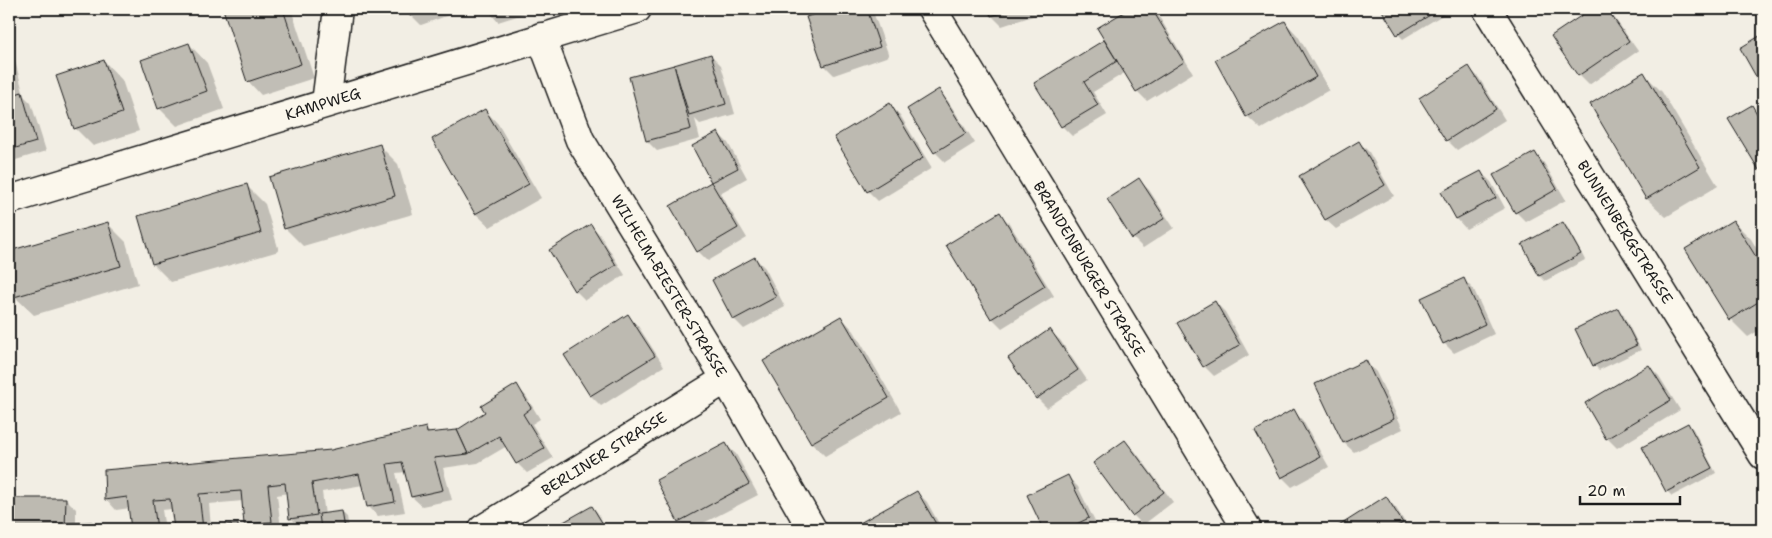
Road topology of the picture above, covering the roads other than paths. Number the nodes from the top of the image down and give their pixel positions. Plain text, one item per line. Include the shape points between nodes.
1 (338, 9) edge
2 (636, 9) edge
3 (932, 9) edge
4 (1487, 9) edge
5 (541, 37) junction
6 (326, 103) junction
7 (9, 200) edge
8 (726, 379) junction
9 (1763, 455) edge
10 (483, 529) edge
11 (812, 529) edge
12 (1247, 529) edge

1 - 6 street
2 - 5 street, KAMPWEG
3 - 12 street, BRANDENBURGER STRASSE
4 - 9 street, BUNNENBERGSTRASSE
5 - 6 street, KAMPWEG
5 - 8 street, WILHELM-BIESTER-STRASSE via 580,140
6 - 7 street, KAMPWEG
8 - 10 street, BERLINER STRASSE
8 - 11 street, WILHELM-BIESTER-STRASSE

